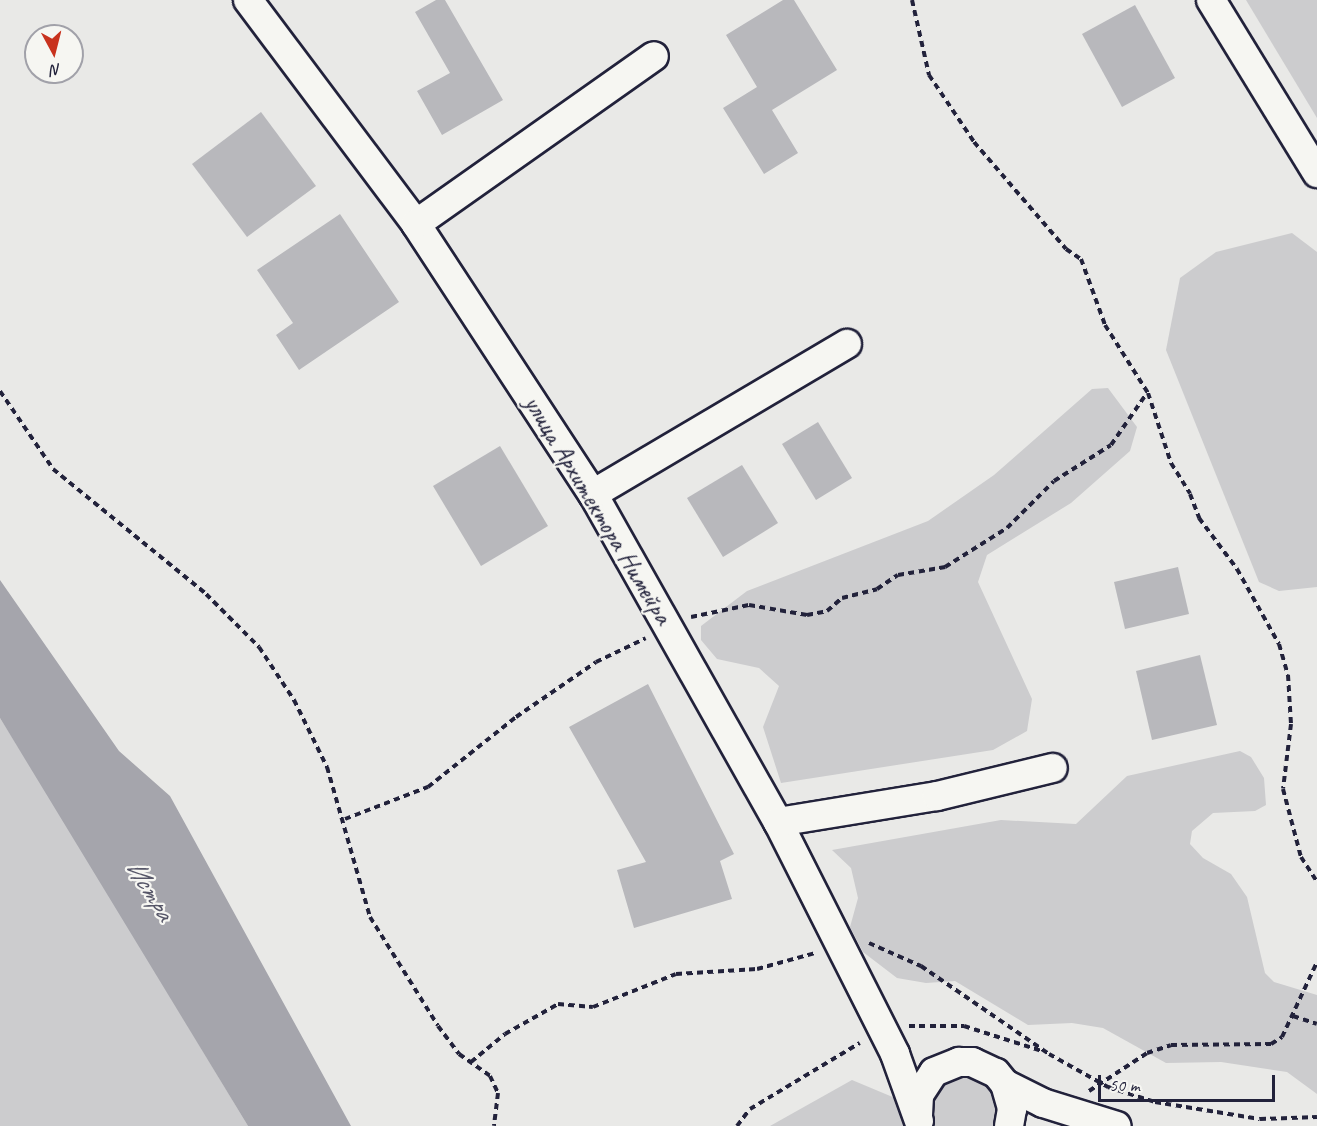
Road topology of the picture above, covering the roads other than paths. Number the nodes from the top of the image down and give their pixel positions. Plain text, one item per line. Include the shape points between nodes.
1 (248, 0) edge
2 (1211, 0) edge
3 (654, 56) dead end
4 (1317, 173) edge
5 (416, 224) junction
6 (847, 344) dead end
7 (593, 494) junction
8 (1053, 768) dead end
9 (778, 822) junction
10 (895, 1054) junction
11 (946, 1065) junction
12 (1005, 1084) junction
13 (1070, 1112) junction
14 (920, 1124) edge
15 (1009, 1126) edge
16 (1016, 1126) edge
17 (1117, 1126) edge

1 - 5 street, улица Архитектора Нимейра
2 - 4 street
3 - 5 street
5 - 7 street, улица Архитектора Нимейра
6 - 7 street
7 - 9 street, улица Архитектора Нимейра
8 - 9 street via 937,796
9 - 10 street, улица Архитектора Нимейра
10 - 11 street via 929,1066
10 - 14 street, улица Архитектора Нимейра
11 - 12 street via 972,1062 991,1070
11 - 14 street, улица Архитектора Нимейра via 934,1072 920,1095
12 - 13 street
12 - 15 street via 1012,1109
13 - 16 street
13 - 17 street

